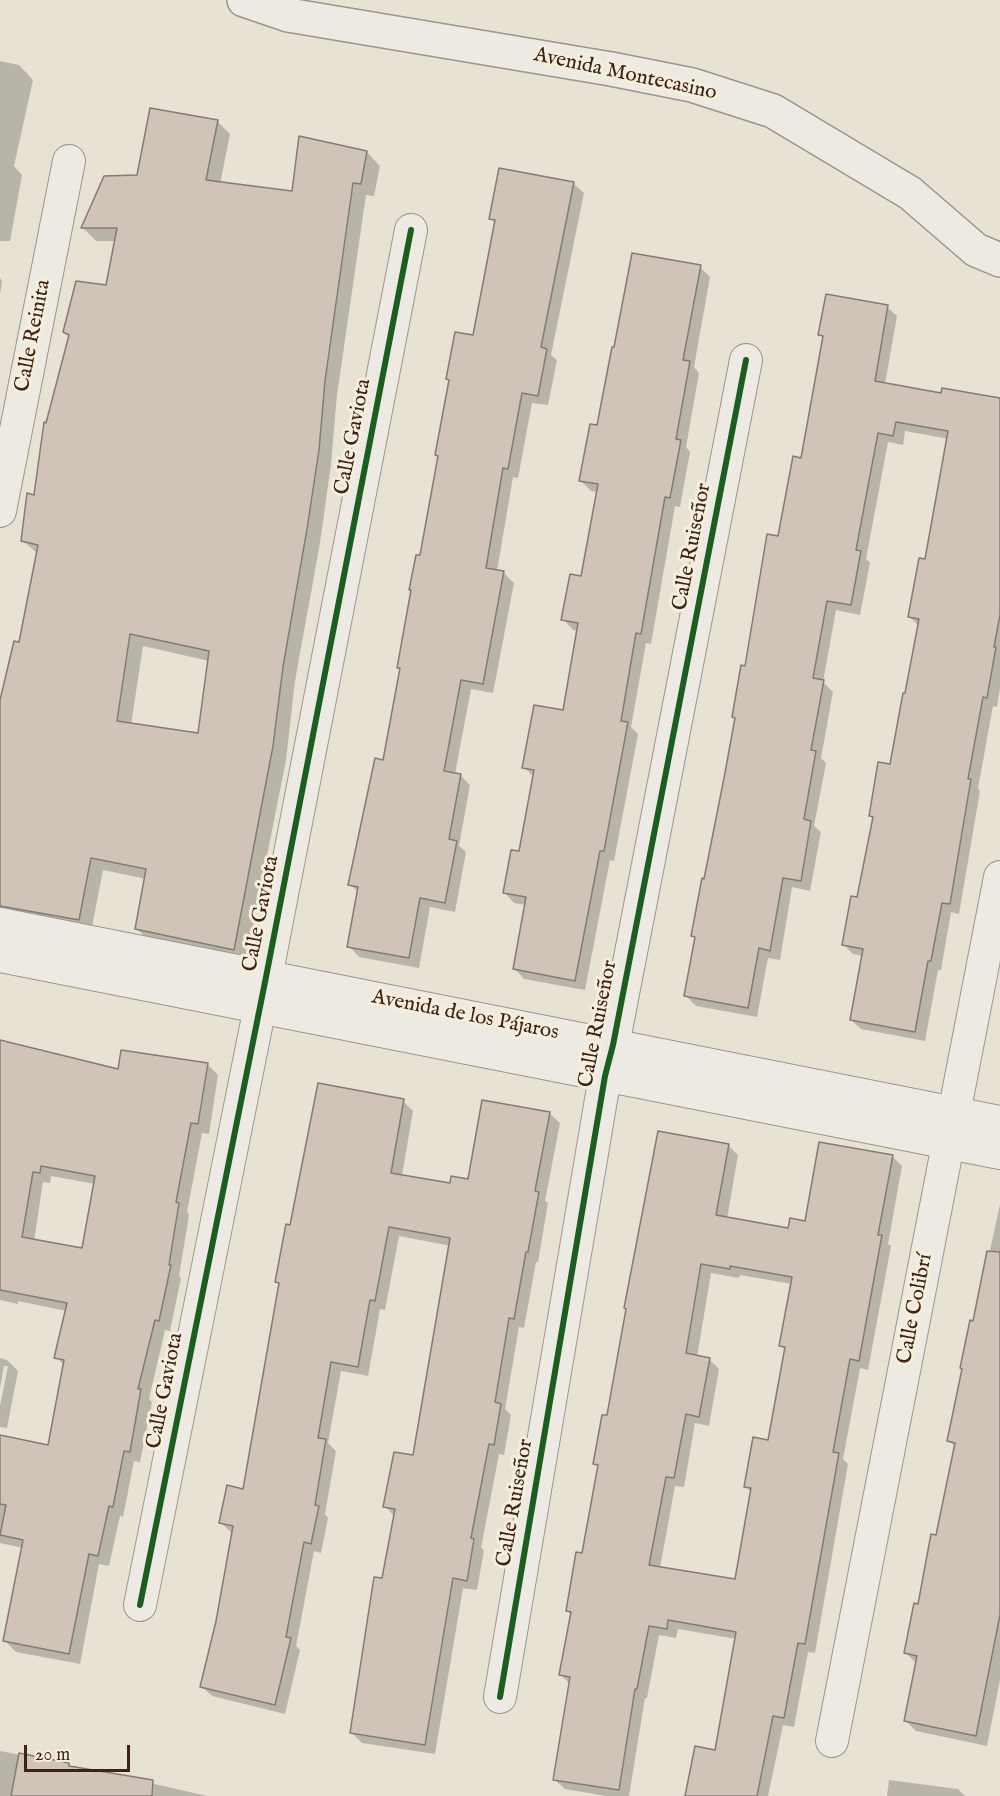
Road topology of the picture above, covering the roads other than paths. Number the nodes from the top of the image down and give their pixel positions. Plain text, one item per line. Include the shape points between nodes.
1 (244, 0) edge
2 (69, 161) dead end
3 (411, 230) dead end
4 (1000, 260) edge
5 (746, 360) dead end
6 (0, 511) edge
7 (1000, 877) edge
8 (0, 924) edge
9 (0, 956) edge
10 (266, 977) junction
11 (260, 1007) junction
12 (612, 1045) junction
13 (605, 1076) junction
14 (954, 1113) junction
15 (1000, 1122) edge
16 (948, 1143) junction
17 (1000, 1154) edge
18 (140, 1605) dead end
19 (500, 1696) dead end
20 (832, 1741) dead end

1 - 4 street, Avenida Montecasino via 288,15 692,85 773,111 910,193 976,250
2 - 6 street, Calle Reinita
3 - 10 street, Calle Gaviota
5 - 12 street, Calle Ruiseñor
7 - 14 street, Calle Colibrí
8 - 10 street, Avenida de los Pájaros
9 - 11 street, Avenida de los Pájaros
10 - 11 street, Calle Gaviota
10 - 12 street, Avenida de los Pájaros
11 - 13 street, Avenida de los Pájaros
11 - 18 street, Calle Gaviota
12 - 13 street, Calle Ruiseñor
12 - 14 street, Avenida de los Pájaros
13 - 16 street, Avenida de los Pájaros
13 - 19 street, Calle Ruiseñor
14 - 15 street, Avenida de los Pájaros
14 - 16 street, Calle Colibrí
16 - 17 street, Avenida de los Pájaros
16 - 20 street, Calle Colibrí

